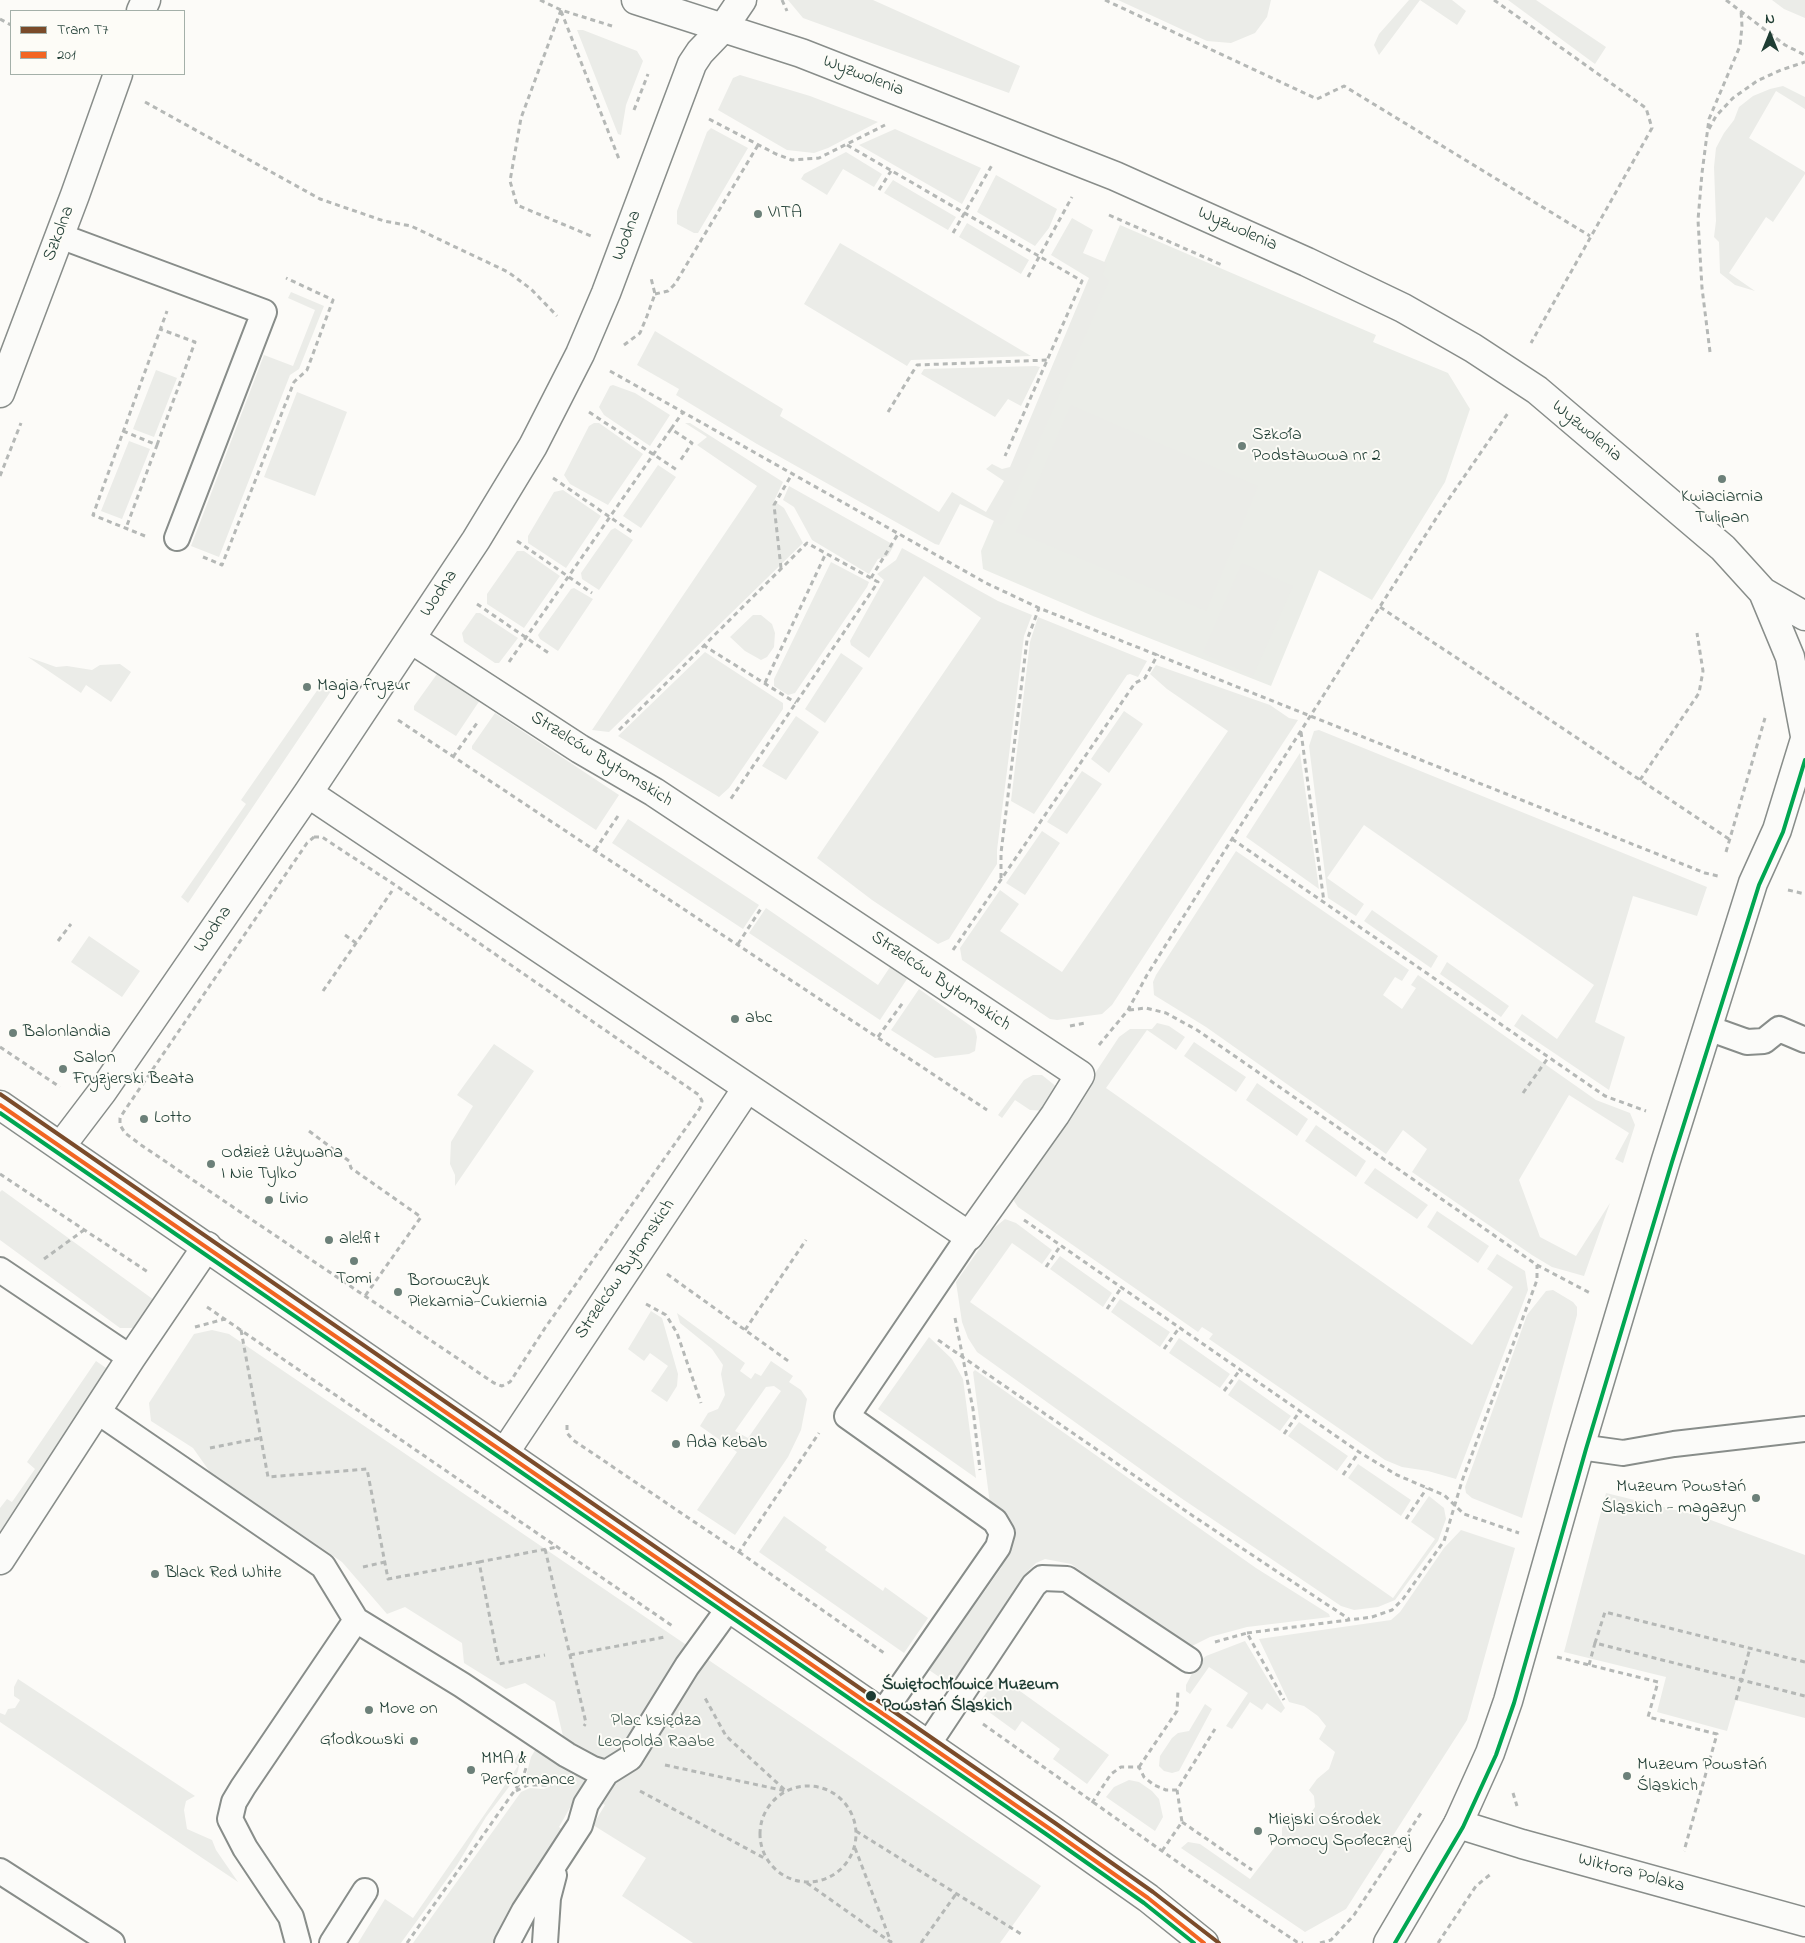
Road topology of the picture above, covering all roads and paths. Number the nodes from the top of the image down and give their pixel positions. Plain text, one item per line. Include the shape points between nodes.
1 (540, 0) edge
2 (636, 0) edge
3 (742, 0) edge
4 (1105, 0) edge
5 (1494, 0) edge
6 (1726, 0) edge
7 (561, 10) junction
8 (1741, 11) junction
9 (723, 28) junction
10 (620, 29) dead end
11 (1805, 55) edge
12 (1805, 62) edge
13 (650, 68) dead end
14 (116, 78) edge
15 (633, 114) dead end
16 (706, 117) dead end
17 (888, 123) dead end
18 (1707, 131) junction
19 (758, 145) junction
20 (847, 145) junction
21 (622, 152) dead end
22 (995, 160) dead end
23 (891, 171) junction
24 (879, 190) dead end
25 (1064, 193) dead end
26 (1072, 198) junction
27 (1079, 201) dead end
28 (965, 214) junction
29 (1108, 214) dead end
30 (596, 227) dead end
31 (954, 233) dead end
32 (60, 236) junction
33 (1590, 236) junction
34 (593, 237) junction
35 (590, 245) dead end
36 (1040, 257) junction
37 (1228, 268) dead end
38 (651, 276) dead end
39 (1028, 277) dead end
40 (655, 294) junction
41 (160, 329) dead end
42 (622, 346) dead end
43 (1537, 348) dead end
44 (1710, 352) dead end
45 (580, 354) junction
46 (1048, 360) junction
47 (613, 362) dead end
48 (0, 393) edge
49 (586, 410) dead end
50 (683, 412) junction
51 (888, 412) dead end
52 (1517, 415) dead end
53 (671, 429) junction
54 (123, 431) dead end
55 (158, 445) junction
56 (654, 455) junction
57 (1005, 456) dead end
58 (680, 461) dead end
59 (676, 470) dead end
60 (792, 474) junction
61 (551, 477) dead end
62 (611, 517) junction
63 (126, 528) dead end
64 (633, 533) dead end
65 (898, 534) junction
66 (177, 538) dead end
67 (514, 539) dead end
68 (826, 553) junction
69 (781, 568) junction
70 (569, 576) junction
71 (871, 578) junction
72 (1763, 592) junction
73 (592, 593) dead end
74 (473, 601) dead end
75 (1380, 607) junction
76 (1039, 608) junction
77 (1805, 616) edge
78 (1697, 633) dead end
79 (527, 637) junction
80 (410, 639) junction
81 (703, 644) junction
82 (550, 654) dead end
83 (1158, 654) junction
84 (764, 683) junction
85 (490, 690) junction
86 (796, 703) junction
87 (1311, 716) junction
88 (1765, 716) dead end
89 (478, 721) dead end
90 (1804, 723) edge
91 (390, 726) dead end
92 (1300, 732) junction
93 (590, 755) junction
94 (453, 758) junction
95 (1640, 780) junction
96 (308, 793) junction
97 (1805, 805) edge
98 (620, 813) dead end
99 (710, 829) junction
100 (1777, 830) junction
101 (1232, 839) junction
102 (1729, 839) junction
103 (595, 850) junction
104 (1724, 858) dead end
105 (1722, 867) dead end
106 (1001, 878) junction
107 (1753, 883) junction
108 (395, 885) junction
109 (1805, 894) edge
110 (1324, 902) junction
111 (762, 906) dead end
112 (447, 920) dead end
113 (71, 924) dead end
114 (345, 935) dead end
115 (58, 941) dead end
116 (356, 943) junction
117 (738, 944) junction
118 (934, 977) junction
119 (323, 992) dead end
120 (907, 996) dead end
121 (1128, 1010) junction
122 (1708, 1028) junction
123 (878, 1037) junction
124 (1805, 1040) edge
125 (1548, 1058) junction
126 (1080, 1075) junction
127 (747, 1088) junction
128 (1523, 1093) dead end
129 (0, 1105) edge
130 (700, 1108) dead end
131 (987, 1110) dead end
132 (1651, 1113) dead end
133 (309, 1132) dead end
134 (61, 1146) junction
135 (0, 1174) edge
136 (992, 1204) junction
137 (84, 1230) junction
138 (969, 1236) junction
139 (806, 1240) dead end
140 (1061, 1245) junction
141 (207, 1246) junction
142 (1537, 1265) junction
143 (672, 1267) dead end
144 (1046, 1267) dead end
145 (667, 1274) junction
146 (943, 1274) junction
147 (7, 1275) edge
148 (152, 1275) dead end
149 (662, 1282) dead end
150 (1121, 1288) junction
151 (1595, 1295) dead end
152 (366, 1296) junction
153 (651, 1296) dead end
154 (646, 1304) junction
155 (206, 1306) dead end
156 (1107, 1309) dead end
157 (641, 1312) dead end
158 (225, 1319) junction
159 (911, 1322) junction
160 (191, 1328) dead end
161 (1179, 1328) junction
162 (241, 1330) junction
163 (745, 1330) junction
164 (1164, 1349) dead end
165 (963, 1357) junction
166 (131, 1358) junction
167 (791, 1364) dead end
168 (1240, 1370) junction
169 (1224, 1391) dead end
170 (701, 1403) dead end
171 (97, 1412) junction
172 (1300, 1412) junction
173 (569, 1419) dead end
174 (1803, 1424) edge
175 (823, 1425) dead end
176 (1284, 1434) dead end
177 (261, 1438) junction
178 (1580, 1447) junction
179 (206, 1449) dead end
180 (504, 1452) junction
181 (1359, 1452) junction
182 (1342, 1475) dead end
183 (1428, 1488) junction
184 (1454, 1505) junction
185 (988, 1516) junction
186 (1406, 1519) dead end
187 (1524, 1535) dead end
188 (557, 1547) junction
189 (545, 1549) junction
190 (0, 1560) edge
191 (384, 1562) junction
192 (478, 1562) junction
193 (368, 1566) dead end
194 (729, 1608) junction
195 (1349, 1619) junction
196 (356, 1620) junction
197 (1247, 1633) dead end
198 (693, 1639) junction
199 (1595, 1643) junction
200 (1750, 1648) junction
201 (545, 1655) dead end
202 (570, 1655) junction
203 (1551, 1656) dead end
204 (1189, 1660) dead end
205 (1805, 1662) edge
206 (1589, 1665) junction
207 (687, 1666) junction
208 (1741, 1679) junction
209 (1805, 1696) edge
210 (1736, 1700) dead end
211 (882, 1714) junction
212 (1215, 1729) dead end
213 (540, 1737) junction
214 (927, 1746) junction
215 (566, 1754) junction
216 (630, 1758) junction
217 (606, 1773) junction
218 (1515, 1787) dead end
219 (1178, 1790) junction
220 (786, 1791) junction
221 (1092, 1803) dead end
222 (1519, 1809) dead end
223 (1422, 1811) dead end
224 (1182, 1822) junction
225 (1458, 1824) junction
226 (856, 1832) junction
227 (855, 1847) junction
228 (1162, 1851) dead end
229 (558, 1858) junction
230 (767, 1859) junction
231 (1682, 1859) dead end
232 (1186, 1868) dead end
233 (0, 1870) edge
234 (1252, 1870) dead end
235 (1494, 1871) dead end
236 (806, 1883) junction
237 (366, 1891) dead end
238 (956, 1894) junction
239 (1805, 1922) edge
240 (1022, 1934) dead end
241 (892, 1942) edge
242 (112, 1943) edge
243 (298, 1943) edge
244 (332, 1943) edge
245 (407, 1943) edge
246 (508, 1943) edge
247 (545, 1943) edge
248 (922, 1943) edge
249 (1204, 1943) edge
250 (1304, 1943) edge
251 (1320, 1943) edge
252 (1388, 1943) edge
253 (1438, 1943) edge

1 - 7 path
2 - 9 street, Wyzwolenia
3 - 9 street, Wodna
4 - 33 path via 1317,99 1344,86
5 - 33 path via 1646,108 1652,128
6 - 8 path
7 - 10 path
7 - 21 path via 620,162
7 - 34 path via 522,118 510,181 517,205
8 - 11 path via 1785,45
8 - 18 path via 1740,46 1713,106
9 - 45 street, Wodna via 692,64 606,294
9 - 72 street, Wyzwolenia via 801,53 1115,176 1403,308 1537,390 1723,548
12 - 18 path via 1757,81 1733,98
13 - 15 path
14 - 32 street, Szkolna
14 - 45 path via 320,200 384,221 411,226 508,272 531,289 561,321
16 - 19 path
17 - 20 path
18 - 44 path via 1698,220
19 - 20 path via 792,160 806,160 819,158
19 - 40 path via 675,284 668,291
20 - 23 path
22 - 28 path
23 - 24 path
23 - 28 path
25 - 26 path
26 - 27 path
26 - 36 path
28 - 31 path
28 - 36 path
29 - 37 path
30 - 34 path
32 - 48 street, Szkolna
32 - 66 lane via 264,312
33 - 43 path via 1531,343
34 - 35 path
36 - 39 path
36 - 46 path via 1082,281
38 - 40 path
40 - 42 path via 640,333
41 - 55 path via 195,342
45 - 80 street, Wodna via 533,446
46 - 51 path via 918,364
46 - 57 path
47 - 50 path via 608,370
49 - 56 path
50 - 53 path
50 - 60 path
52 - 75 path via 1510,410 1476,457
53 - 56 path
53 - 58 path via 692,443
54 - 55 path
55 - 63 path
56 - 59 path
56 - 62 path
60 - 65 path
60 - 69 path via 774,505
61 - 62 path
62 - 64 path
62 - 70 path
65 - 71 path
65 - 76 path
67 - 70 path
68 - 69 path via 807,543
68 - 71 path
68 - 84 path
69 - 81 path
70 - 73 path
70 - 79 path
71 - 86 path via 878,582
72 - 77 street, Wyzwolenia
72 - 90 street, Wyzwolenia via 1790,657
74 - 79 path
75 - 87 path
75 - 95 path
76 - 83 path
76 - 106 path via 1027,640 1001,854
78 - 95 path via 1704,671 1699,693
79 - 82 path
79 - 85 path
80 - 85 street, Strzelców Bytomskich
80 - 96 street, Wodna
81 - 84 path
81 - 93 path
83 - 87 path
83 - 106 path via 1145,678 1135,683
84 - 86 path
85 - 93 street, Strzelców Bytomskich
86 - 99 path
87 - 92 path
87 - 105 path via 1705,873 1720,876
88 - 102 path
89 - 94 path
90 - 100 street
91 - 94 path via 396,718
92 - 101 path
92 - 110 path
93 - 99 street, Strzelców Bytomskich
94 - 103 path
95 - 102 path
96 - 127 street
96 - 134 street, Wodna via 102,1092
97 - 100 street
98 - 103 path
99 - 118 street, Strzelców Bytomskich
100 - 107 street
101 - 110 path
101 - 121 path
102 - 104 path
103 - 117 path
106 - 118 path
107 - 109 path
107 - 122 street
108 - 112 path
108 - 116 path
108 - 152 path via 322,837 314,837 306,843 120,1118 125,1133 141,1145
110 - 125 path
111 - 117 path
113 - 115 path
114 - 116 path
116 - 119 path
117 - 123 path
118 - 126 street, Strzelców Bytomskich
120 - 123 path
121 - 126 path via 1105,1035
121 - 142 path via 1146,1008 1166,1013 1197,1030
122 - 124 lane via 1747,1042 1764,1041 1779,1029
122 - 178 street
123 - 131 path
125 - 128 path
125 - 132 path via 1605,1096
126 - 136 street
127 - 138 street
127 - 180 street, Strzelców Bytomskich
129 - 134 street
130 - 152 path via 510,1382 502,1386 494,1383
133 - 152 path via 349,1160 351,1168 421,1217
134 - 141 street
135 - 137 path
136 - 138 street
136 - 140 path via 1006,1209
137 - 147 path
137 - 148 path
138 - 146 lane
139 - 163 path
140 - 144 path
140 - 150 path
141 - 166 street
141 - 180 street
142 - 151 path
142 - 184 path via 1537,1280
143 - 145 path
145 - 149 path
145 - 163 path
146 - 159 lane
146 - 165 path
147 - 166 lane
150 - 156 path
150 - 161 path
153 - 154 path
154 - 157 path
154 - 170 path via 666,1315 677,1333
155 - 158 path
158 - 160 path
158 - 162 path
159 - 165 path
159 - 185 lane via 847,1416
161 - 164 path
161 - 168 path
162 - 177 path
162 - 188 path
163 - 167 path
165 - 185 path
165 - 195 path
166 - 171 street
168 - 169 path
168 - 172 path
171 - 190 street
171 - 196 lane via 323,1566
172 - 176 path
172 - 181 path
173 - 175 path via 567,1433 573,1440 739,1552 816,1442
174 - 178 lane via 1723,1440 1623,1453
177 - 179 path
177 - 191 path via 268,1477 367,1469
178 - 225 street via 1508,1701 1480,1780
180 - 194 street
181 - 182 path
181 - 183 path via 1397,1475
183 - 184 path via 1444,1495
183 - 186 path
184 - 187 path via 1464,1514
184 - 195 path via 1444,1541 1403,1600 1392,1610 1372,1617
185 - 211 lane via 996,1521 1002,1532 998,1547
188 - 189 path
188 - 198 path
189 - 192 path
189 - 202 path
191 - 192 path via 388,1579
191 - 193 path
192 - 201 path via 499,1664
194 - 198 lane
194 - 211 street
195 - 197 path
196 - 213 lane
196 - 243 lane via 243,1787 234,1802 230,1819 245,1848 291,1917
198 - 202 path
198 - 207 lane
199 - 200 path via 1605,1612
199 - 206 path
199 - 208 path
200 - 205 path
200 - 208 path
202 - 215 path via 586,1723
203 - 206 path
204 - 214 lane via 1067,1578 1042,1578 1034,1585
206 - 231 path via 1658,1682 1648,1717 1717,1734
207 - 216 lane
207 - 220 path via 726,1736
208 - 209 path
208 - 210 path
211 - 214 street
212 - 219 path
213 - 215 lane
213 - 245 path via 528,1756 522,1780
214 - 249 street via 1148,1898
215 - 217 lane
216 - 217 lane
216 - 220 path
217 - 229 lane via 586,1804 580,1825
217 - 230 path
218 - 222 path via 1512,1796
219 - 221 path via 1154,1786 1144,1777 1139,1766 1121,1767 1111,1774
219 - 224 path
220 - 226 path via 809,1786 832,1792 849,1808
220 - 230 path via 768,1806 761,1821 759,1837
223 - 251 path via 1354,1915 1331,1940
224 - 228 path
224 - 234 path
225 - 239 street, Wiktora Polaka
225 - 252 street
226 - 227 path
226 - 238 path
227 - 236 path via 848,1862 837,1873
227 - 241 path
229 - 246 lane
229 - 247 lane via 548,1898
230 - 236 path via 784,1876
232 - 250 path via 1297,1942
233 - 242 lane
235 - 253 path via 1476,1886
236 - 241 path
237 - 244 lane
238 - 240 path
238 - 248 path

